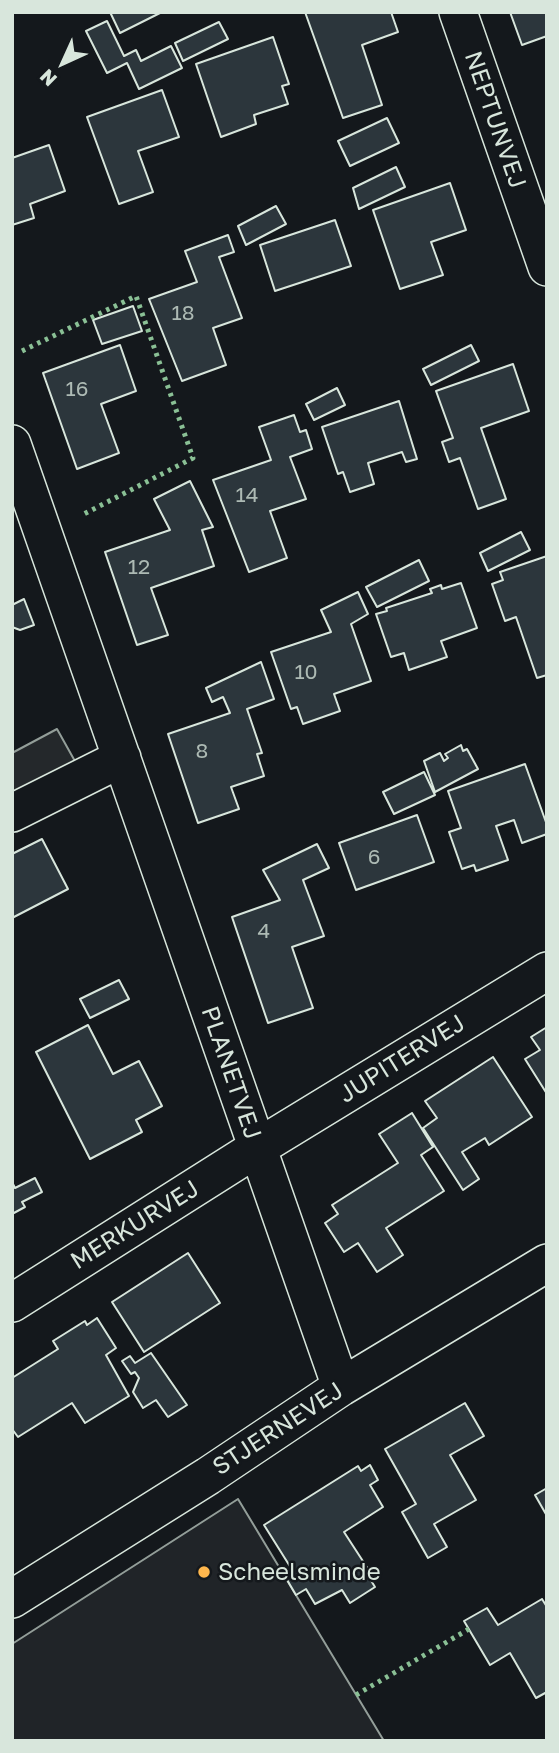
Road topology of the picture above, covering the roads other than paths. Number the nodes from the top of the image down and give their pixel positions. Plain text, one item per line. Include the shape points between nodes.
1 (458, 12) edge
2 (547, 267) edge
3 (12, 444) edge
4 (122, 758) junction
5 (12, 813) edge
6 (547, 971) edge
7 (257, 1147) junction
8 (547, 1263) edge
9 (12, 1303) edge
10 (341, 1387) junction
11 (12, 1599) edge

1 - 2 street, NEPTUNVEJ
3 - 4 street, PLANETVEJ
4 - 5 street
4 - 7 street, PLANETVEJ
6 - 7 street, JUPITERVEJ
7 - 9 street, MERKURVEJ
7 - 10 street, PLANETVEJ
8 - 10 street, STJERNEVEJ
10 - 11 street, STJERNEVEJ

